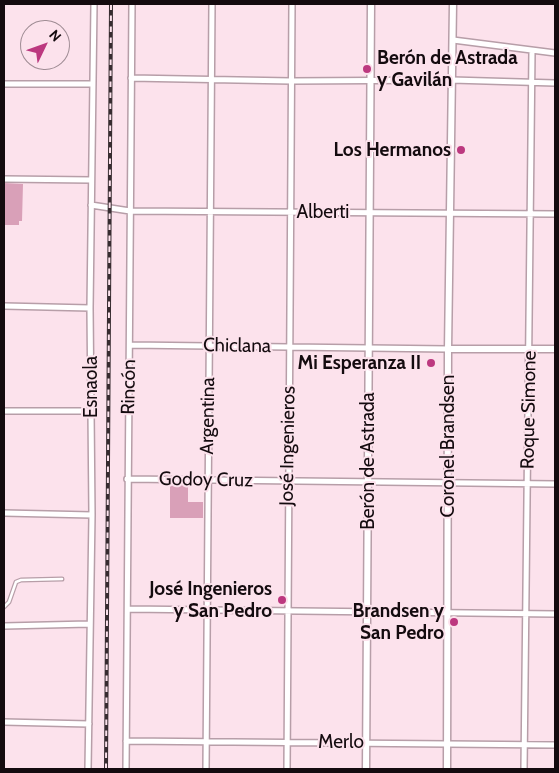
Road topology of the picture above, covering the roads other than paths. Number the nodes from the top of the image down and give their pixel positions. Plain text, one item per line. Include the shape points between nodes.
1 (94, 4) edge
2 (132, 4) edge
3 (212, 4) edge
4 (292, 4) edge
5 (371, 4) edge
6 (454, 4) edge
7 (453, 40) junction
8 (532, 50) junction
9 (555, 53) edge
10 (131, 78) junction
11 (211, 80) junction
12 (370, 80) junction
13 (452, 80) junction
14 (291, 81) junction
15 (532, 83) junction
16 (555, 83) edge
17 (4, 84) edge
18 (93, 84) junction
19 (4, 179) edge
20 (91, 180) junction
21 (91, 205) junction
22 (130, 211) junction
23 (210, 211) junction
24 (290, 212) junction
25 (370, 212) junction
26 (451, 213) junction
27 (529, 213) junction
28 (555, 214) edge
29 (4, 306) edge
30 (90, 308) junction
31 (130, 344) junction
32 (209, 346) junction
33 (290, 347) junction
34 (369, 347) junction
35 (448, 349) junction
36 (530, 349) junction
37 (555, 349) edge
38 (4, 411) edge
39 (91, 411) junction
40 (126, 478) junction
41 (207, 480) junction
42 (287, 481) junction
43 (368, 482) junction
44 (448, 482) junction
45 (528, 484) junction
46 (555, 484) edge
47 (4, 513) edge
48 (92, 515) junction
49 (62, 579) dead end
50 (4, 607) edge
51 (128, 609) junction
52 (206, 611) junction
53 (288, 611) junction
54 (367, 612) junction
55 (448, 612) junction
56 (528, 613) junction
57 (555, 614) edge
58 (89, 624) junction
59 (4, 626) edge
60 (4, 722) edge
61 (88, 724) junction
62 (126, 741) junction
63 (207, 742) junction
64 (366, 742) junction
65 (448, 742) junction
66 (287, 743) junction
67 (525, 744) junction
68 (555, 744) edge
69 (88, 769) edge
70 (126, 769) edge
71 (206, 769) edge
72 (287, 769) edge
73 (366, 769) edge
74 (447, 769) edge
75 (524, 769) edge

1 - 18 street, Esnaola
2 - 10 street, Rincón
3 - 11 street, Argentina
4 - 14 street, José Ingenieros
5 - 12 street, Berón de Astrada
6 - 7 street, Coronel Brandsen
7 - 8 street
7 - 13 street, Coronel Brandsen
8 - 9 street
8 - 15 street, Roque Simone
10 - 11 street
10 - 22 street, Rincón
11 - 14 street
11 - 23 street, Argentina
12 - 13 street
12 - 14 street
12 - 25 street, Berón de Astrada
13 - 15 street
13 - 26 street, Coronel Brandsen
14 - 24 street, José Ingenieros
15 - 16 street
15 - 27 street, Roque Simone
17 - 18 street
18 - 20 street, Esnaola
19 - 20 street
20 - 21 street, Esnaola
21 - 22 street, Alberti
21 - 30 street, Esnaola
22 - 23 street, Alberti
22 - 31 street, Rincón
23 - 24 street, Alberti
23 - 32 street, Argentina
24 - 25 street, Alberti
24 - 33 street, José Ingenieros
25 - 26 street, Alberti
25 - 34 street, Berón de Astrada
26 - 27 street, Alberti
26 - 35 street, Coronel Brandsen
27 - 28 street, Alberti
27 - 36 street, Roque Simone
29 - 30 street
30 - 39 street, Esnaola
31 - 32 street, Chiclana
31 - 40 street, Rincón
32 - 33 street, Chiclana
32 - 41 street, Argentina
33 - 34 street, Chiclana
33 - 42 street, José Ingenieros
34 - 35 street, Chiclana
34 - 43 street, Berón de Astrada
35 - 36 street, Chiclana
35 - 44 street, Coronel Brandsen
36 - 37 street, Chiclana
36 - 45 street, Roque Simone
38 - 39 street
39 - 48 street, Esnaola
40 - 41 street, Godoy Cruz
40 - 51 street, Rincón
41 - 42 street, Godoy Cruz
41 - 52 street, Argentina
42 - 43 street, Godoy Cruz
42 - 53 street, José Ingenieros
43 - 44 street, Godoy Cruz
43 - 54 street, Berón de Astrada
44 - 45 street, Godoy Cruz
44 - 55 street, Coronel Brandsen
45 - 46 street, Godoy Cruz
45 - 56 street, Roque Simone
47 - 48 street
48 - 58 street, Esnaola
49 - 50 lane via 16,582
51 - 52 street
51 - 62 street, Rincón
52 - 53 street
52 - 63 street, Argentina
53 - 54 street
53 - 66 street, José Ingenieros
54 - 55 street
54 - 64 street, Berón de Astrada
55 - 56 street
55 - 65 street, Coronel Brandsen
56 - 57 street
56 - 67 street, Roque Simone
58 - 59 street
58 - 61 street, Esnaola
60 - 61 street
61 - 69 street, Esnaola
62 - 63 street, Merlo
62 - 70 street, Rincón
63 - 66 street, Merlo
63 - 71 street, Argentina
64 - 65 street, Merlo
64 - 66 street, Merlo
64 - 73 street, Berón de Astrada
65 - 67 street, Merlo
65 - 74 street, Coronel Brandsen
66 - 72 street, José Ingenieros
67 - 68 street, Merlo
67 - 75 street, Roque Simone

